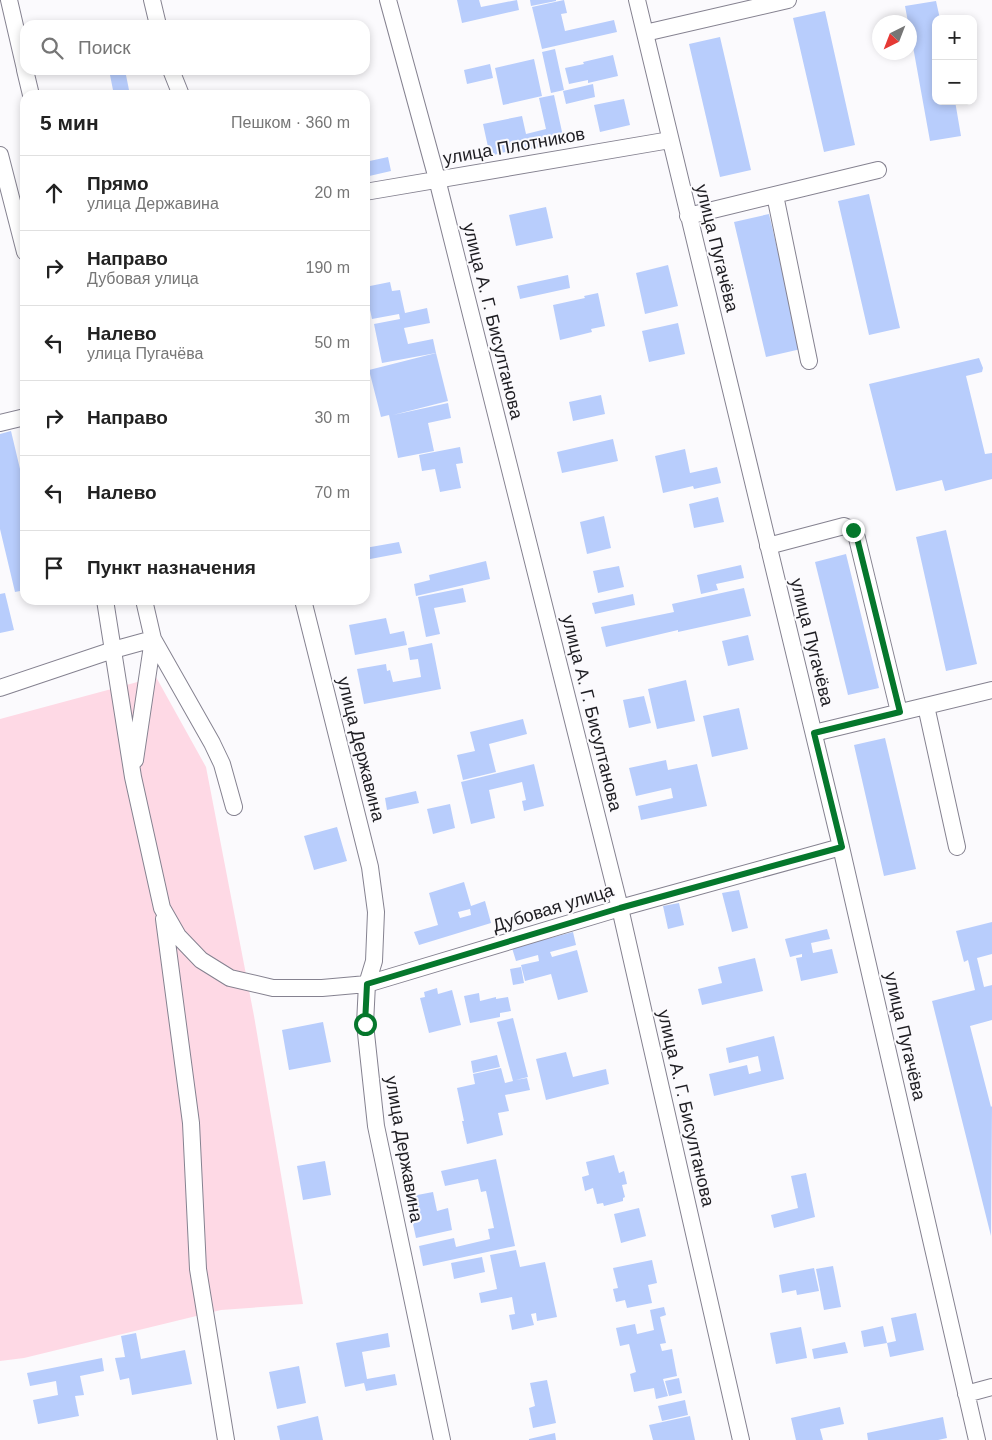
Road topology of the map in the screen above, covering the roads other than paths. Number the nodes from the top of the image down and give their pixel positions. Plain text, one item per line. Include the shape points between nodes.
1 (10, 0) edge
2 (152, 0) edge
3 (388, 0) edge
4 (637, 0) edge
5 (729, 0) edge
6 (788, 0) edge
7 (716, 16) junction
8 (157, 20) edge
9 (645, 33) junction
10 (20, 47) edge
11 (26, 75) edge
12 (173, 75) edge
13 (30, 90) edge
14 (179, 90) edge
15 (670, 140) junction
16 (0, 155) edge
17 (878, 170) dead end
18 (436, 179) junction
19 (4, 190) edge
20 (370, 191) edge
21 (775, 195) junction
22 (688, 216) junction
23 (20, 237) edge
24 (809, 361) dead end
25 (20, 418) edge
26 (0, 423) edge
27 (768, 546) junction
28 (106, 605) edge
29 (145, 605) edge
30 (304, 605) edge
31 (153, 640) junction
32 (113, 650) junction
33 (0, 688) edge
34 (992, 690) edge
35 (926, 706) junction
36 (900, 712) junction
37 (814, 733) junction
38 (132, 777) junction
39 (234, 807) dead end
40 (842, 847) junction
41 (957, 847) dead end
42 (162, 908) junction
43 (620, 908) junction
44 (367, 984) junction
45 (992, 1387) edge
46 (966, 1394) junction
47 (226, 1440) edge
48 (442, 1440) edge
49 (742, 1440) edge
50 (977, 1440) edge

1 - 10 street
2 - 8 street
3 - 18 street, улица А. Г. Бисултанова
4 - 9 street, улица Пугачёва
5 - 7 street
6 - 7 street
7 - 9 street
9 - 15 street, улица Пугачёва
11 - 13 street
12 - 14 street
15 - 18 street, улица Плотников
15 - 22 street, улица Пугачёва
16 - 19 street
17 - 21 street
18 - 20 street, улица Плотников
18 - 43 street, улица А. Г. Бисултанова
19 - 23 street
21 - 22 street
21 - 24 street
22 - 27 street, улица Пугачёва
25 - 26 street
27 - 36 street via 844,526 853,530
27 - 37 street, улица Пугачёва
28 - 32 street
29 - 31 street
30 - 44 street, улица Державина via 370,867 376,912 374,961
31 - 32 street
31 - 38 street
31 - 39 street via 212,743 222,764
32 - 33 street
32 - 38 street
34 - 35 street
35 - 36 street
35 - 41 street
36 - 37 street
37 - 40 street, улица Пугачёва
38 - 42 street
40 - 43 street, Дубовая улица
40 - 46 street, улица Пугачёва
42 - 44 street, Дубовая улица via 178,936 200,960 230,978 273,988
42 - 47 street via 191,1123 198,1268
43 - 44 street, Дубовая улица
43 - 49 street, улица А. Г. Бисултанова
44 - 48 street, улица Державина via 365,1024 376,1126
45 - 46 street
46 - 50 street, улица Пугачёва

